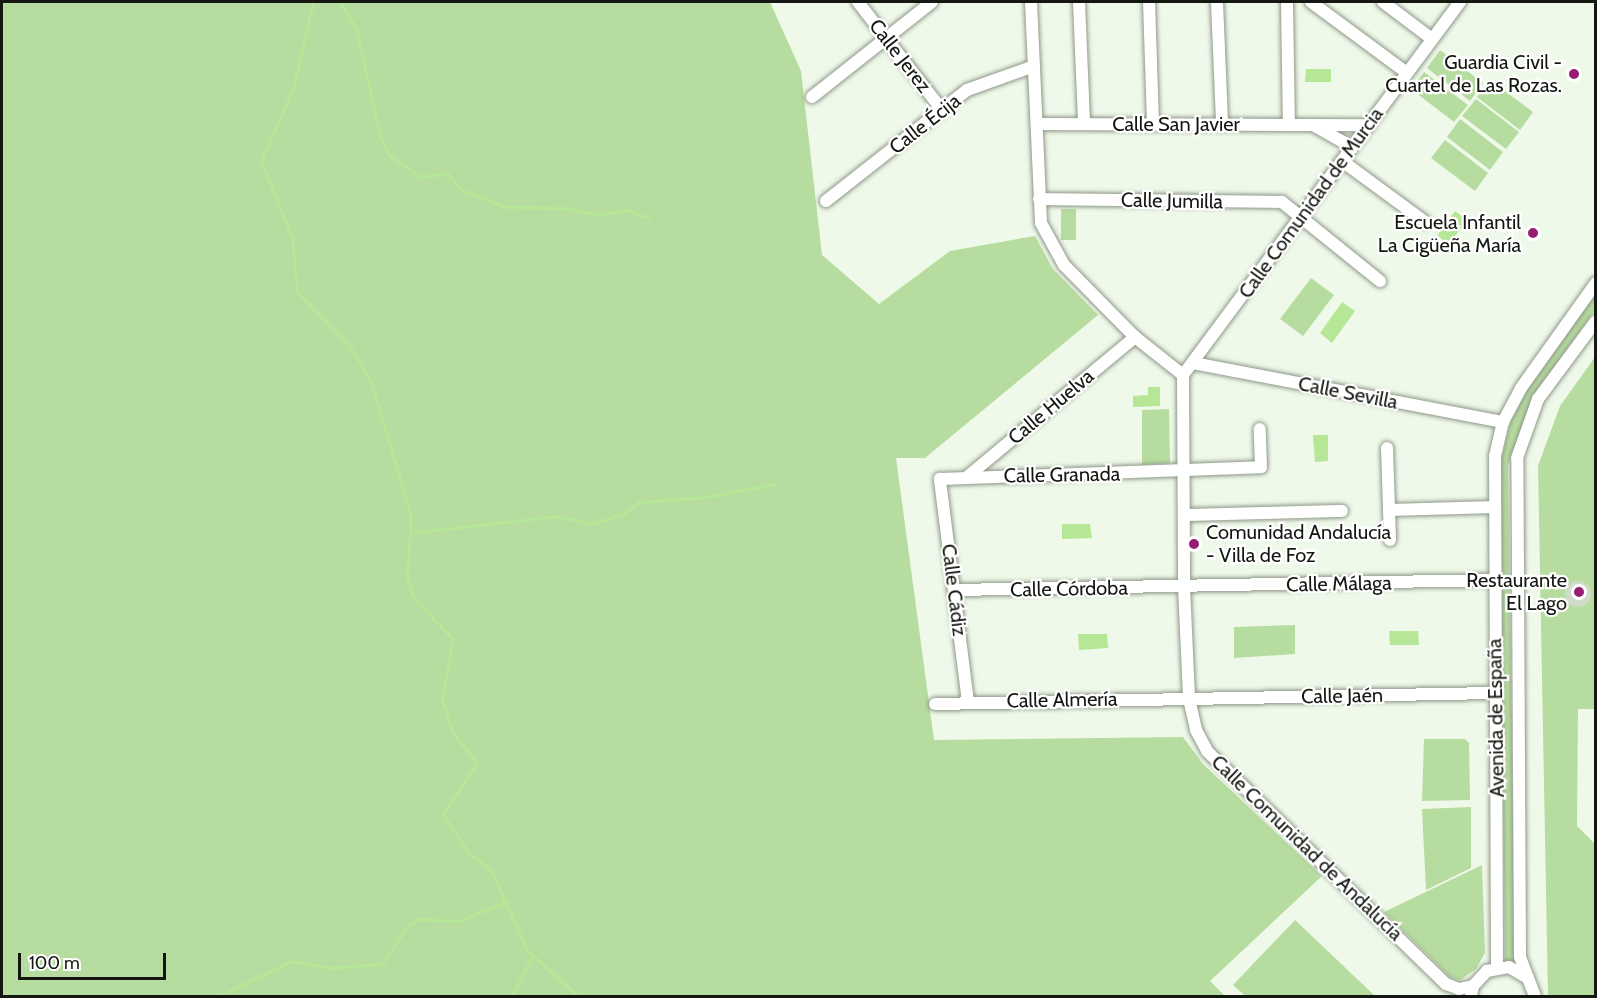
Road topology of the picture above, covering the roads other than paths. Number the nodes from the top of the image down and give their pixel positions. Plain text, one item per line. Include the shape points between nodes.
1 (858, 2) edge
2 (932, 2) edge
3 (1031, 2) edge
4 (1079, 2) edge
5 (1149, 2) edge
6 (1216, 2) edge
7 (1287, 2) edge
8 (1311, 2) edge
9 (1383, 2) edge
10 (1460, 2) edge
11 (886, 38) junction
12 (1432, 39) junction
13 (1034, 66) junction
14 (1407, 73) junction
15 (813, 97) dead end
16 (942, 110) junction
17 (1084, 123) junction
18 (1221, 123) junction
19 (1037, 124) junction
20 (1153, 124) junction
21 (1289, 125) junction
22 (1314, 125) junction
23 (1368, 125) junction
24 (1352, 147) junction
25 (1342, 161) junction
26 (1039, 199) junction
27 (826, 201) dead end
28 (1300, 217) junction
29 (1425, 222) dead end
30 (1380, 281) dead end
31 (1596, 283) edge
32 (1596, 321) edge
33 (1135, 337) junction
34 (1193, 363) junction
35 (1183, 375) junction
36 (1503, 422) junction
37 (1260, 429) dead end
38 (1387, 448) dead end
39 (1183, 473) junction
40 (967, 477) junction
41 (940, 479) joint
42 (1495, 507) junction
43 (1389, 510) junction
44 (1342, 511) dead end
45 (1184, 515) junction
46 (1390, 540) dead end
47 (1493, 580) junction
48 (1184, 587) junction
49 (954, 590) junction
50 (1495, 693) junction
51 (1189, 699) junction
52 (968, 702) junction
53 (935, 704) dead end
54 (1497, 967) junction
55 (1528, 978) junction
56 (1448, 990) edge
57 (1471, 993) edge
58 (1535, 996) edge

1 - 11 street, Calle Jerez
2 - 11 street
3 - 13 street
4 - 17 street
5 - 20 street
6 - 18 street
7 - 21 street
8 - 14 street
9 - 12 street
10 - 12 street, Calle Comunidad de Murcia
11 - 15 street
11 - 16 street, Calle Jerez
12 - 14 street, Calle Comunidad de Murcia
13 - 16 street, Calle Écija via 967,90
13 - 19 street
14 - 23 street, Calle Comunidad de Murcia
16 - 27 street, Calle Écija
17 - 19 street, Calle San Javier
17 - 20 street, Calle San Javier
18 - 20 street, Calle San Javier
18 - 21 street, Calle San Javier
19 - 26 street
21 - 22 street, Calle San Javier
22 - 23 street, Calle San Javier
22 - 24 street
23 - 24 street, Calle Comunidad de Murcia
24 - 25 street, Calle Comunidad de Murcia
25 - 28 street, Calle Comunidad de Murcia
25 - 29 street
26 - 28 street, Calle Jumilla via 1282,202
26 - 33 street via 1041,223 1053,249
28 - 30 street, Calle Jumilla
28 - 34 street, Calle Comunidad de Murcia
31 - 36 street, Avenida de España via 1542,353
32 - 55 street, Avenida de España via 1538,399 1518,458 1520,957
33 - 35 street
33 - 40 street, Calle Huelva
34 - 35 street, Calle Comunidad de Murcia
34 - 36 street, Calle Sevilla
35 - 39 street, Calle Comunidad de Andalucía
36 - 42 street, Avenida de España via 1496,456
37 - 39 street, Calle Granada via 1261,467
38 - 43 street
39 - 40 street, Calle Granada
39 - 45 street, Calle Comunidad de Andalucía
40 - 41 street, Calle Granada
41 - 49 street, Calle Cádiz
42 - 43 street
42 - 47 street, Avenida de España
43 - 46 street
44 - 45 street
45 - 48 street, Calle Comunidad de Andalucía
47 - 48 street, Calle Málaga
47 - 50 street, Avenida de España
48 - 49 street, Calle Córdoba
48 - 51 street, Calle Comunidad de Andalucía
49 - 52 street, Calle Cádiz
50 - 51 street, Calle Jaén
50 - 54 street, Avenida de España
51 - 52 street, Calle Almería
51 - 56 street, Calle Comunidad de Andalucía via 1207,751
52 - 53 street, Calle Almería
54 - 55 street via 1509,967
54 - 57 street
55 - 58 street, Avenida de España
56 - 57 street, Calle Comunidad de Andalucía

